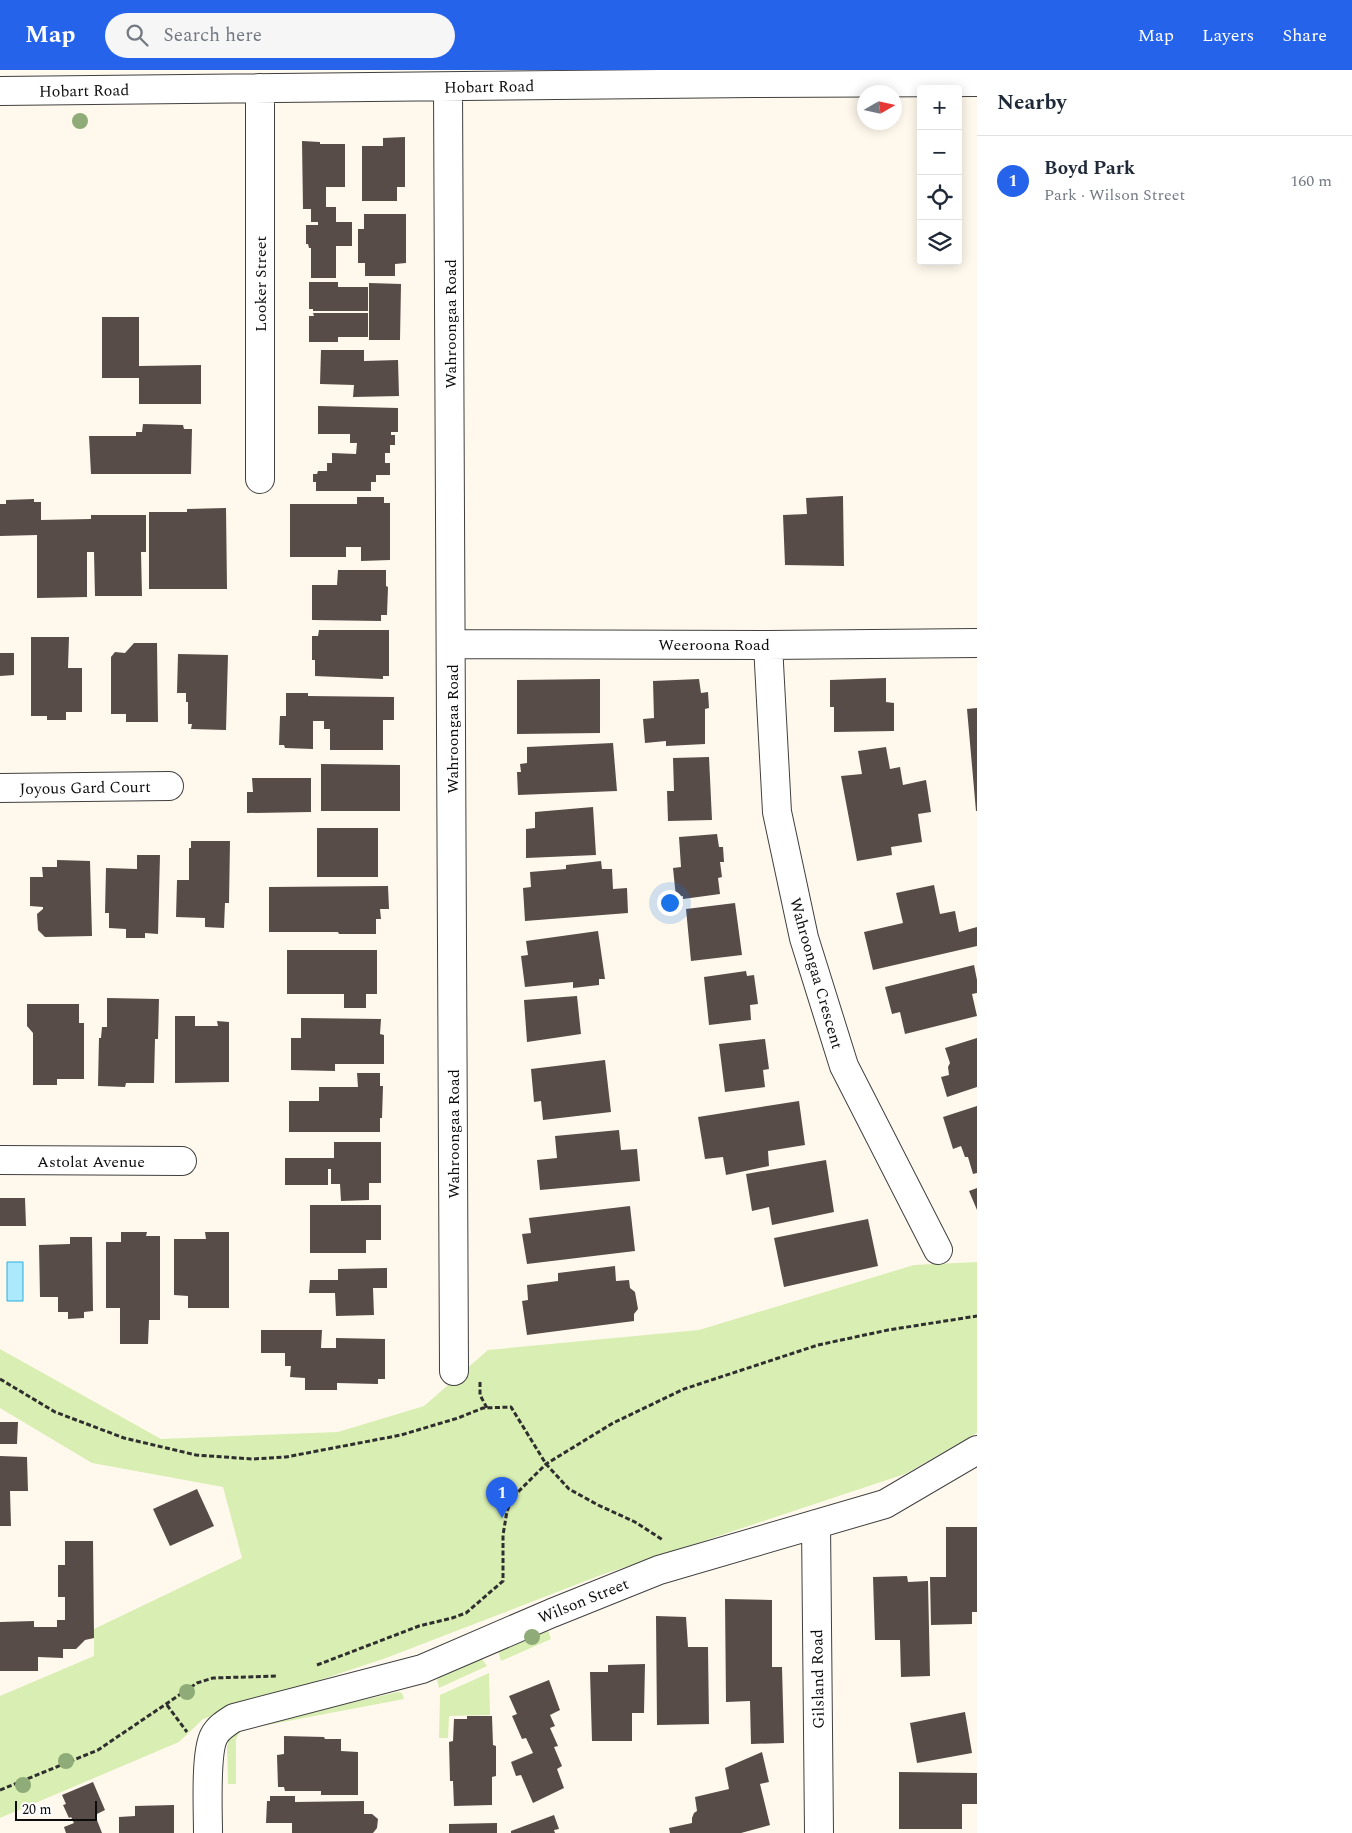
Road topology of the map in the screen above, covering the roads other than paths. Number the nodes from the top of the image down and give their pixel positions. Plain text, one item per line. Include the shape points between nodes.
1 (753, 76) edge
2 (377, 79) edge
3 (977, 82) edge
4 (2, 84) edge
5 (448, 87) junction
6 (260, 88) junction
7 (260, 480) dead end
8 (977, 643) edge
9 (451, 644) junction
10 (768, 645) junction
11 (169, 786) dead end
12 (0, 788) edge
13 (0, 1160) edge
14 (182, 1161) dead end
15 (938, 1250) dead end
16 (454, 1371) dead end
17 (977, 1450) edge
18 (816, 1524) junction
19 (208, 1833) edge
20 (819, 1833) edge

1 - 3 street, Hobart Road
1 - 5 street, Hobart Road
2 - 5 street, Hobart Road
2 - 6 street, Hobart Road
4 - 6 street, Hobart Road
5 - 9 street, Wahroongaa Road
6 - 7 street, Looker Street
8 - 10 street, Weeroona Road
9 - 10 street, Weeroona Road
9 - 16 street, Wahroongaa Road
10 - 15 street, Wahroongaa Crescent via 777,812 804,938 844,1066
11 - 12 street, Joyous Gard Court
13 - 14 street, Astolat Avenue
17 - 18 street, Wilson Street via 885,1504
18 - 19 street, Wilson Street via 659,1570 422,1669 234,1718 222,1725 210,1748
18 - 20 street, Gilsland Road

